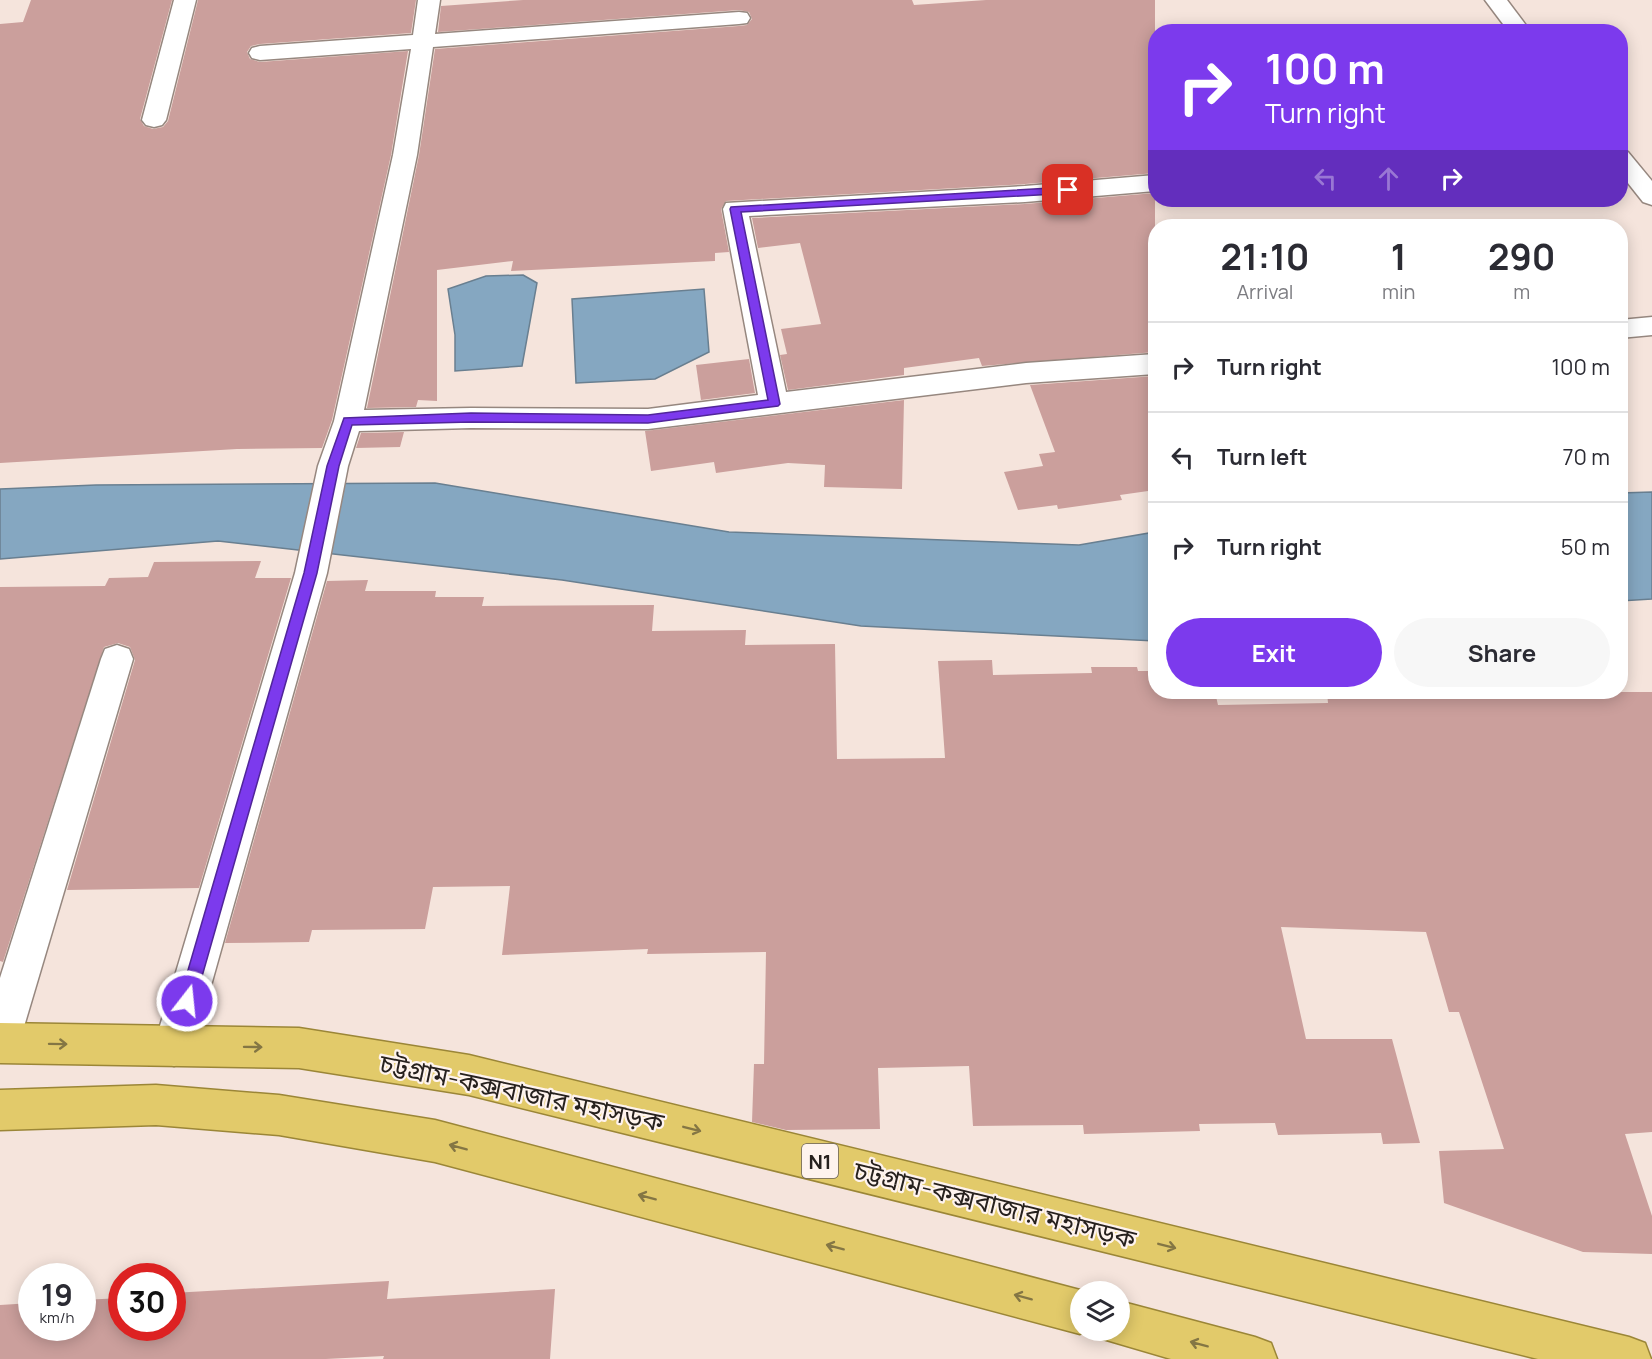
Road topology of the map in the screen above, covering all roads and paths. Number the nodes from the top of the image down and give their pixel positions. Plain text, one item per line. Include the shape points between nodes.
1 (186, 0) edge
2 (429, 0) edge
3 (1496, 0) edge
4 (740, 18) dead end
5 (1515, 24) edge
6 (422, 39) junction
7 (260, 52) dead end
8 (154, 120) dead end
9 (1628, 167) edge
10 (1148, 184) edge
11 (1652, 197) edge
12 (1652, 326) edge
13 (1628, 328) edge
14 (1148, 364) edge
15 (774, 404) junction
16 (348, 421) junction
17 (117, 659) dead end
18 (0, 1041) edge
19 (174, 1046) junction
20 (0, 1110) edge
21 (1070, 1309) edge
22 (1130, 1326) edge
23 (1606, 1356) edge
24 (1255, 1359) edge

1 - 8 street
2 - 6 street
3 - 5 street
4 - 6 street
6 - 7 street
6 - 16 street via 405,155
9 - 11 street
10 - 15 street via 735,209
12 - 13 street
14 - 15 street via 1026,373
15 - 16 street via 648,419
16 - 19 street via 333,466 311,573
17 - 18 street
18 -> 19 highway, চট্টগ্রাম-কক্সবাজার মহাসড়ক / N1
19 -> 23 highway, চট্টগ্রাম-কক্সবাজার মহাসড়ক / N1 via 299,1048 469,1075
21 -> 20 highway via 435,1141 279,1115 156,1105
24 -> 22 highway

